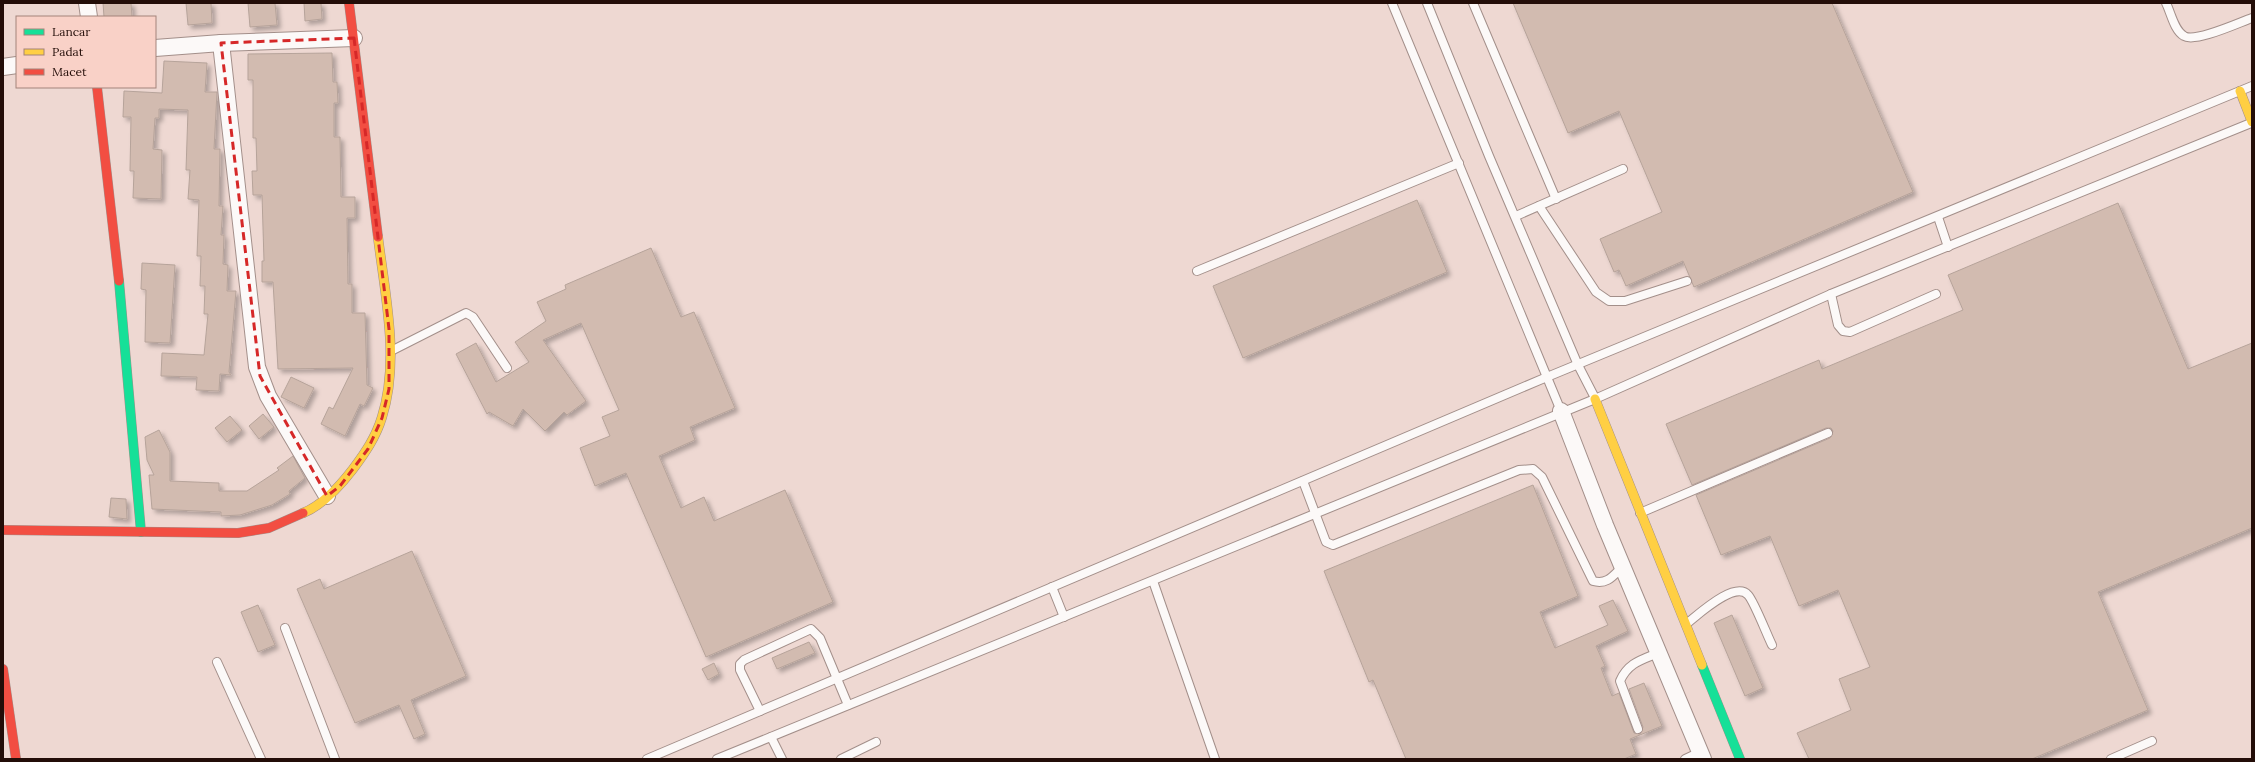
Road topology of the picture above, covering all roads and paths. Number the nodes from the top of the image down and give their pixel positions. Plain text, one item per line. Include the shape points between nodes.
1 (88, 3) edge
2 (349, 3) edge
3 (1392, 3) edge
4 (1427, 3) edge
5 (1473, 3) edge
6 (2166, 3) edge
7 (89, 16) edge
8 (2252, 18) edge
9 (354, 38) junction
10 (221, 43) junction
11 (156, 48) edge
12 (16, 65) edge
13 (3, 67) edge
14 (2252, 86) edge
15 (97, 88) edge
16 (2240, 91) junction
17 (2252, 122) edge
18 (1459, 162) junction
19 (1624, 169) dead end
20 (1556, 199) junction
21 (1539, 206) junction
22 (1516, 216) junction
23 (1938, 217) junction
24 (1948, 247) junction
25 (1197, 271) dead end
26 (1687, 281) dead end
27 (1831, 294) junction
28 (1936, 294) dead end
29 (389, 352) junction
30 (1578, 365) junction
31 (507, 368) dead end
32 (1547, 377) junction
33 (1595, 399) junction
34 (1561, 411) junction
35 (1828, 434) dead end
36 (1303, 481) junction
37 (327, 496) junction
38 (1640, 513) junction
39 (1317, 514) junction
40 (3, 530) edge
41 (140, 532) junction
42 (1622, 567) junction
43 (1153, 581) junction
44 (1052, 587) junction
45 (1064, 617) junction
46 (1685, 625) junction
47 (285, 628) dead end
48 (1772, 645) dead end
49 (1658, 653) junction
50 (217, 662) dead end
51 (3, 673) edge
52 (838, 678) junction
53 (848, 705) junction
54 (760, 711) junction
55 (1638, 729) dead end
56 (771, 737) junction
57 (2152, 741) dead end
58 (876, 742) dead end
59 (1702, 755) edge
60 (16, 759) edge
61 (260, 759) edge
62 (335, 759) edge
63 (647, 759) edge
64 (718, 759) edge
65 (782, 759) edge
66 (841, 759) edge
67 (1215, 759) edge
68 (1685, 759) edge
69 (1740, 759) edge
70 (2111, 759) edge

1 - 7 street
2 - 9 street
3 - 18 lane
4 - 22 lane
5 - 20 lane
6 - 8 lane via 2178,30 2184,36 2195,39
9 - 10 street
9 - 29 street via 389,329
10 - 11 street
10 - 37 street via 257,367 268,396
12 - 13 street
14 - 16 lane
15 - 41 street via 120,289
16 - 17 street
16 - 23 lane
17 - 24 lane
18 - 25 lane
18 - 32 lane
19 - 20 lane
20 - 21 lane
21 - 22 lane
21 - 26 lane via 1596,292 1609,301 1625,301
22 - 30 lane
23 - 24 lane
23 - 30 lane
24 - 27 lane
27 - 28 lane via 1838,325 1843,331 1850,332
27 - 33 lane
29 - 31 lane via 466,313 473,317
29 - 37 street via 389,389 382,418 368,449 340,486
30 - 32 lane
30 - 33 lane
32 - 34 lane
32 - 36 lane
33 - 34 lane
33 - 38 street
34 - 39 lane
34 - 42 street
35 - 38 lane
36 - 39 lane
36 - 44 lane
37 - 41 street via 308,511 269,528 238,533
38 - 46 street
39 - 42 lane via 1326,542 1333,546 1519,470 1533,469 1542,477 1593,581 1608,581
39 - 43 lane
40 - 41 street
42 - 49 street
43 - 45 lane
43 - 67 lane
44 - 45 lane
44 - 52 lane
45 - 53 lane
46 - 48 lane via 1728,593 1739,590 1748,594
46 - 69 street
47 - 62 lane
49 - 55 lane via 1631,664 1620,681
49 - 59 street
50 - 61 lane
51 - 60 street
52 - 53 lane
52 - 54 lane
52 - 54 lane via 820,638 810,629 740,664 740,670
53 - 56 lane
54 - 63 lane
56 - 64 lane
56 - 65 lane
57 - 70 lane
58 - 66 lane
59 - 68 lane

